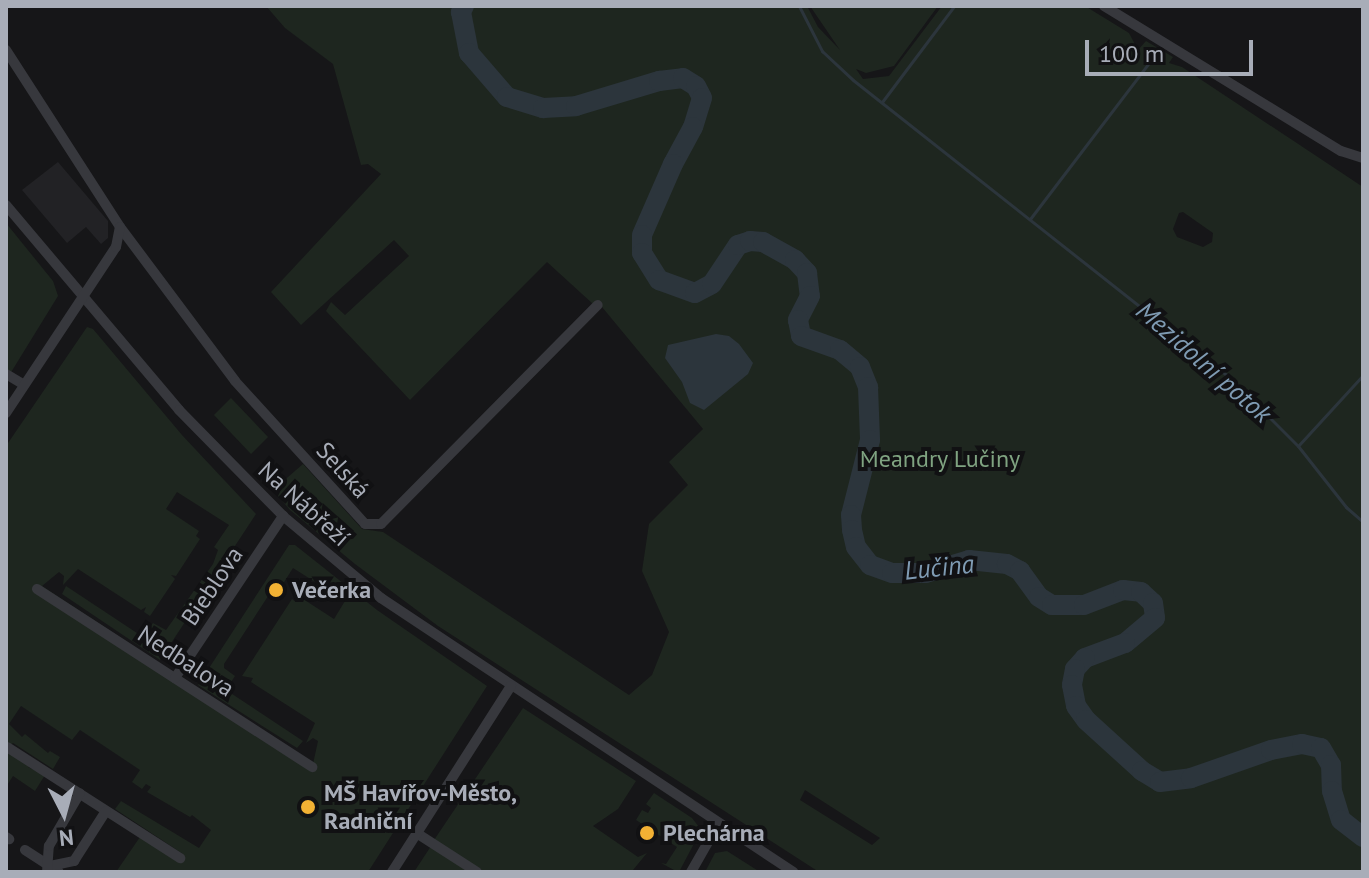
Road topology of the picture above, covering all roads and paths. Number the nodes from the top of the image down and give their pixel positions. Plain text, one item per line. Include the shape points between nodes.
1 (1104, 6) edge
2 (6, 50) edge
3 (1363, 158) edge
4 (6, 205) edge
5 (120, 227) junction
6 (81, 297) junction
7 (598, 305) dead end
8 (6, 374) edge
9 (24, 385) junction
10 (6, 413) edge
11 (283, 516) junction
12 (37, 589) dead end
13 (175, 678) junction
14 (511, 686) junction
15 (7, 747) edge
16 (312, 767) dead end
17 (80, 793) junction
18 (106, 811) junction
19 (719, 823) junction
20 (418, 834) junction
21 (25, 850) dead end
22 (180, 858) dead end
23 (52, 870) edge
24 (392, 872) edge
25 (477, 872) edge
26 (691, 872) edge
27 (793, 872) edge

1 - 3 street via 1341,151
2 - 5 street, Selská
4 - 6 street, Na Nábřeží
5 - 6 street via 116,247
5 - 7 street, Selská via 235,381 365,524 381,524
6 - 9 street
6 - 11 street, Na Nábřeží via 179,410
8 - 9 street
9 - 10 street
11 - 13 street, Bieblova
11 - 14 street, Na Nábřeží via 381,598
12 - 13 street, Nedbalova
13 - 16 street, Nedbalova
14 - 19 street, Na Nábřeží
14 - 20 street
15 - 17 street
17 - 18 street
17 - 23 street via 49,846
18 - 22 street
18 - 23 street via 74,861
19 - 26 street
19 - 27 street, Na Nábřeží
20 - 24 street
20 - 25 street
21 - 23 street

